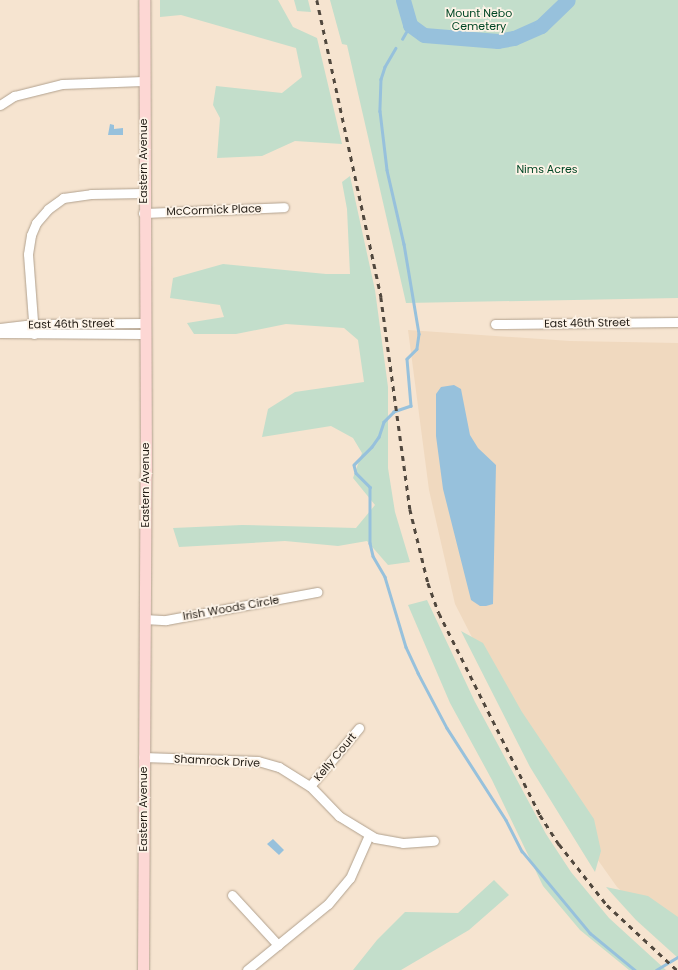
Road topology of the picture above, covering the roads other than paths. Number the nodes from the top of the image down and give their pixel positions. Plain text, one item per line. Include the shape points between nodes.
1 (144, 0) edge
2 (144, 81) junction
3 (0, 106) edge
4 (143, 193) junction
5 (284, 208) dead end
6 (143, 213) junction
7 (678, 322) edge
8 (34, 324) junction
9 (495, 324) dead end
10 (0, 328) edge
11 (143, 329) junction
12 (0, 333) edge
13 (34, 334) junction
14 (317, 592) dead end
15 (144, 619) junction
16 (359, 728) dead end
17 (144, 758) junction
18 (310, 786) junction
19 (369, 835) junction
20 (434, 841) dead end
21 (232, 894) dead end
22 (278, 945) junction
23 (143, 970) edge
24 (247, 970) edge

1 - 2 main road, Eastern Avenue
2 - 3 street via 62,84 14,96
2 - 4 main road, Eastern Avenue
4 - 6 main road, Eastern Avenue
4 - 8 street via 90,194 63,198 48,209 36,223 30,235 28,254
5 - 6 street, McCormick Place
6 - 11 main road, Eastern Avenue
7 - 9 street, East 46th Street
8 - 10 street, East 46th Street
8 - 11 street, East 46th Street
8 - 13 street
11 - 13 street, East 46th Street
11 - 15 main road, Eastern Avenue
12 - 13 street, East 46th Street
14 - 15 street, Irish Woods Circle via 166,620
15 - 17 main road, Eastern Avenue
16 - 18 street, Kelly Court
17 - 18 street, Shamrock Drive via 258,761 279,767
17 - 23 main road, Eastern Avenue
18 - 19 street, Shamrock Drive via 339,816
19 - 20 street, Shamrock Drive via 403,842
19 - 22 street via 350,878 328,904
21 - 22 street
22 - 24 street

